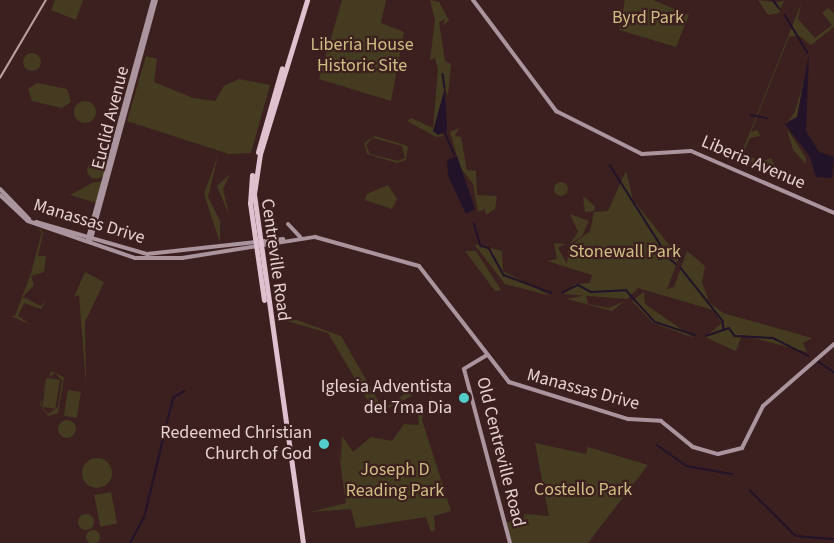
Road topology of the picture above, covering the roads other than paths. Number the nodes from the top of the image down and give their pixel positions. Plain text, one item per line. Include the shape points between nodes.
1 (154, 0) edge
2 (305, 0) edge
3 (473, 0) edge
4 (304, 23) dead end
5 (298, 27) junction
6 (289, 73) dead end
7 (282, 82) junction
8 (0, 189) edge
9 (0, 195) edge
10 (5, 203) junction
11 (14, 208) junction
12 (834, 213) edge
13 (288, 224) dead end
14 (304, 238) junction
15 (89, 239) junction
16 (257, 243) junction
17 (263, 294) junction
18 (268, 300) junction
19 (834, 344) edge
20 (487, 356) junction
21 (279, 387) junction
22 (303, 543) edge
23 (510, 543) edge

1 - 15 main road, Euclid Avenue
2 - 5 highway, Centreville Road
2 - 16 highway, Centreville Road via 251,177
3 - 12 main road, Liberia Avenue via 556,111 642,154 691,151
4 - 5 highway
5 - 7 highway, Centreville Road
6 - 7 highway
7 - 16 highway, Centreville Road via 256,173
8 - 11 main road, Manassas Drive
9 - 10 main road, Manassas Drive
10 - 11 main road
10 - 15 main road, Manassas Drive via 28,221
11 - 15 main road, Manassas Drive via 35,221
13 - 14 main road
14 - 16 main road, Manassas Drive
14 - 20 main road, Manassas Drive via 332,240 424,268
15 - 16 main road, Manassas Drive via 152,254
16 - 17 highway, Centreville Road
16 - 18 highway, Centreville Road
17 - 18 highway
17 - 21 highway, Centreville Road
18 - 21 highway, Centreville Road
19 - 20 main road, Manassas Drive via 763,406 743,446 725,454 693,447 661,421 628,419 518,387 499,374
20 - 23 main road, Old Centreville Road via 464,369
21 - 22 highway, Centreville Road

